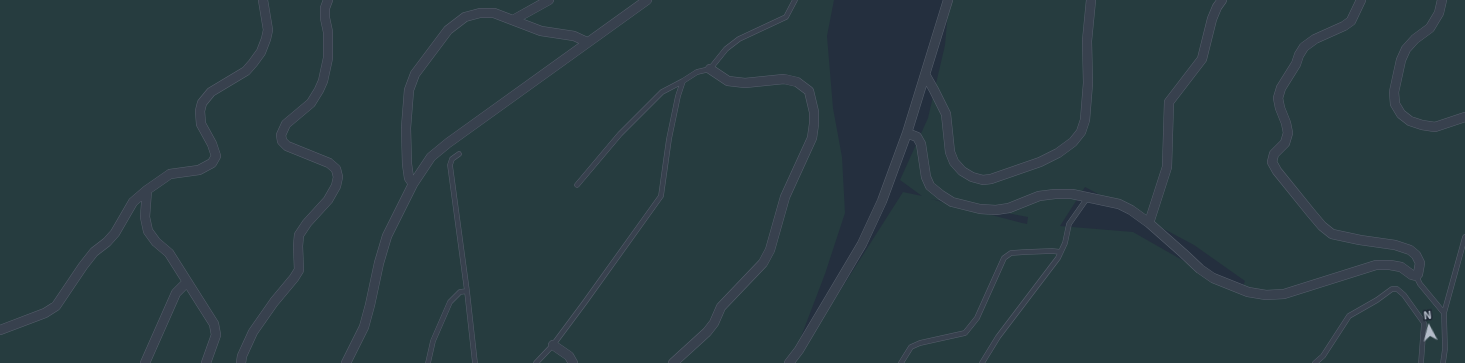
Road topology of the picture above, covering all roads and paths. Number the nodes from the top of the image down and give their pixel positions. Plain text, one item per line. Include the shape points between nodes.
1 (263, 0) edge
2 (328, 0) edge
3 (549, 0) edge
4 (647, 0) edge
5 (795, 0) edge
6 (948, 0) edge
7 (1091, 0) edge
8 (1222, 0) edge
9 (1361, 0) edge
10 (1442, 0) edge
11 (512, 20) junction
12 (587, 42) junction
13 (710, 69) junction
14 (926, 76) junction
15 (683, 81) junction
16 (1465, 117) edge
17 (907, 133) junction
18 (459, 154) dead end
19 (413, 184) junction
20 (577, 185) dead end
21 (147, 190) junction
22 (1088, 197) junction
23 (1149, 223) junction
24 (1465, 237) edge
25 (1061, 252) junction
26 (1416, 276) junction
27 (188, 282) junction
28 (467, 291) junction
29 (1444, 313) junction
30 (0, 330) edge
31 (553, 345) junction
32 (145, 363) edge
33 (206, 363) edge
34 (241, 363) edge
35 (346, 363) edge
36 (428, 363) edge
37 (475, 363) edge
38 (536, 363) edge
39 (573, 363) edge
40 (673, 363) edge
41 (790, 363) edge
42 (901, 363) edge
43 (982, 363) edge
44 (1315, 363) edge
45 (1421, 363) edge
46 (1443, 363) edge

1 - 21 street via 268,30 261,52 246,71 211,92 202,102 202,124 216,156 212,163 199,170 170,174
2 - 34 street via 325,18 328,58 323,81 311,103 286,124 281,135 287,146 329,163 336,169 336,186 328,200 299,235 299,270 254,332
3 - 11 street
4 - 12 street
5 - 13 lane via 786,17 739,39 726,49
6 - 14 street
7 - 14 street via 1085,120 1081,132 1073,142 1040,162 984,180 962,171 950,152 946,114
8 - 23 street via 1212,19 1202,59 1169,102 1167,167
9 - 26 street via 1350,21 1315,39 1304,47 1299,55 1278,98 1288,133 1284,143 1274,154 1272,162 1311,213 1332,234 1410,250 1420,263
10 - 16 street via 1440,14 1430,28 1406,49 1401,60 1394,92 1395,104 1410,121 1422,125 1435,127
11 - 12 street via 541,31 574,36
11 - 19 street via 494,13 465,17 448,30 415,74 409,90 406,128 406,164
12 - 19 street via 448,143 432,157
13 - 15 lane via 697,72
13 - 40 street via 728,81 744,84 784,79 797,82 808,91 814,112 814,124 812,138 785,197 770,250 763,263 721,307 707,332
14 - 17 street
15 - 20 lane via 662,92 620,134
15 - 31 lane via 669,140 661,196
17 - 22 street via 917,137 921,144 926,177 930,186 952,202 996,210 1040,196 1072,194
17 - 41 street via 882,201 862,244
18 - 28 lane via 452,159 450,165
19 - 35 street via 387,236 364,327
21 - 27 street via 148,230 156,242 169,253
21 - 30 street via 133,202 111,238 94,252 56,306 45,313
22 - 23 street via 1119,204
22 - 25 lane via 1069,224
23 - 26 street via 1200,270 1220,282 1248,292 1284,294 1376,265 1401,267
24 - 29 lane
25 - 42 lane via 1011,253 1004,258 977,318 965,333 911,347
25 - 43 lane
26 - 29 lane
27 - 32 street via 176,293
27 - 33 street via 214,324 216,335
28 - 36 lane via 460,292 450,302 433,341
28 - 37 lane
29 - 46 lane
31 - 38 lane
31 - 39 street via 569,356
44 - 45 lane via 1323,356 1349,316 1392,289 1404,294 1424,323

